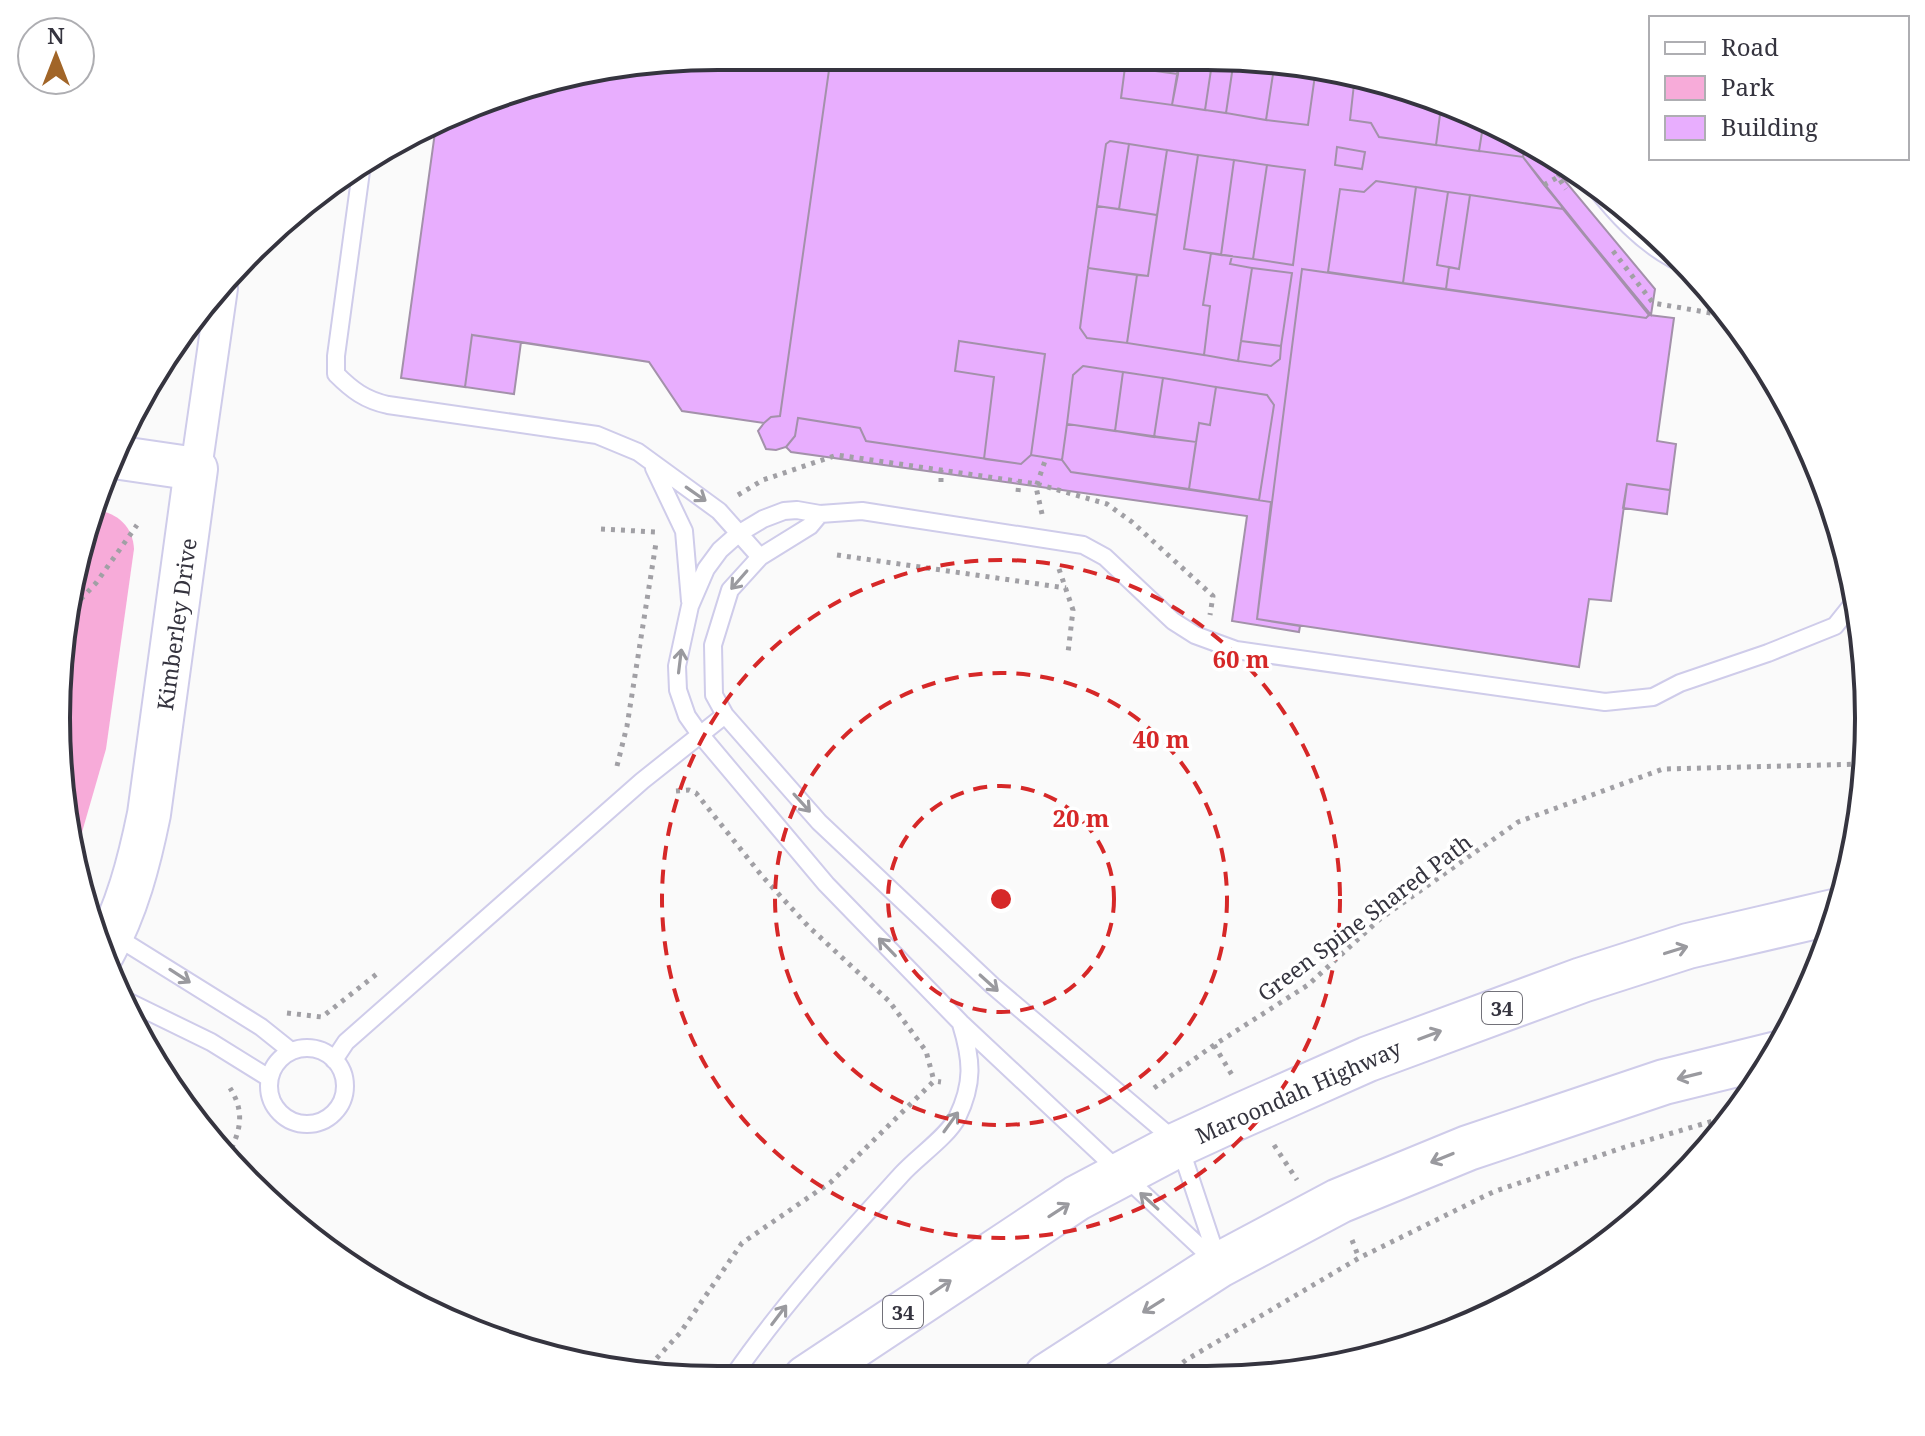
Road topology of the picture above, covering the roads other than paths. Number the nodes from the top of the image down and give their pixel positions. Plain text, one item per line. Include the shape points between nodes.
1 (360, 178) edge
2 (220, 305) edge
3 (124, 459) edge
4 (649, 459) junction
5 (196, 469) junction
6 (820, 514) junction
7 (738, 534) junction
8 (760, 557) junction
9 (690, 606) junction
10 (1846, 612) edge
11 (725, 715) junction
12 (699, 733) junction
13 (1825, 914) edge
14 (109, 940) edge
15 (111, 946) edge
16 (138, 1006) edge
17 (961, 1023) junction
18 (291, 1051) junction
19 (1758, 1059) edge
20 (334, 1060) junction
21 (269, 1078) junction
22 (1179, 1144) junction
23 (1121, 1176) junction
24 (1219, 1265) junction
25 (741, 1366) edge
26 (824, 1366) edge
27 (1062, 1366) edge

1 - 4 lane via 336,356 336,374 352,390 388,405 597,435
2 - 5 street, Kimberley Drive
3 - 5 main road
4 -> 7 lane via 719,511
4 - 9 lane via 684,531
5 - 14 main road, Kimberley Drive via 149,814 139,862
6 - 7 lane via 784,511
6 - 8 lane
6 - 10 lane via 862,511 1083,545 1105,557 1173,621 1236,650 1605,702 1653,697 1835,626
7 - 8 lane
7 - 9 lane via 706,569
8 -> 11 lane via 730,590 713,645 714,695
12 -> 9 lane via 678,690 677,666
11 - 12 lane
11 -> 22 lane via 819,822 993,986
17 -> 12 lane via 826,884
12 - 20 lane via 346,1042
22 -> 13 highway, Maroondah Highway / 34 via 1368,1059 1582,980 1688,946
15 -> 18 lane via 261,1027
16 - 21 lane
17 - 23 lane
25 -> 17 lane via 791,1298 955,1121 969,1087 971,1057
18 - 20 lane via 314,1049
18 - 21 lane
19 -> 24 highway via 1664,1082 1468,1148 1323,1209
20 - 21 lane via 345,1082 344,1095 333,1114 317,1122 298,1123 279,1112
22 - 23 highway, Maroondah Highway / 34
22 - 24 lane
24 -> 23 lane
26 -> 23 highway, Maroondah Highway / 34 via 1077,1198
24 -> 27 highway

